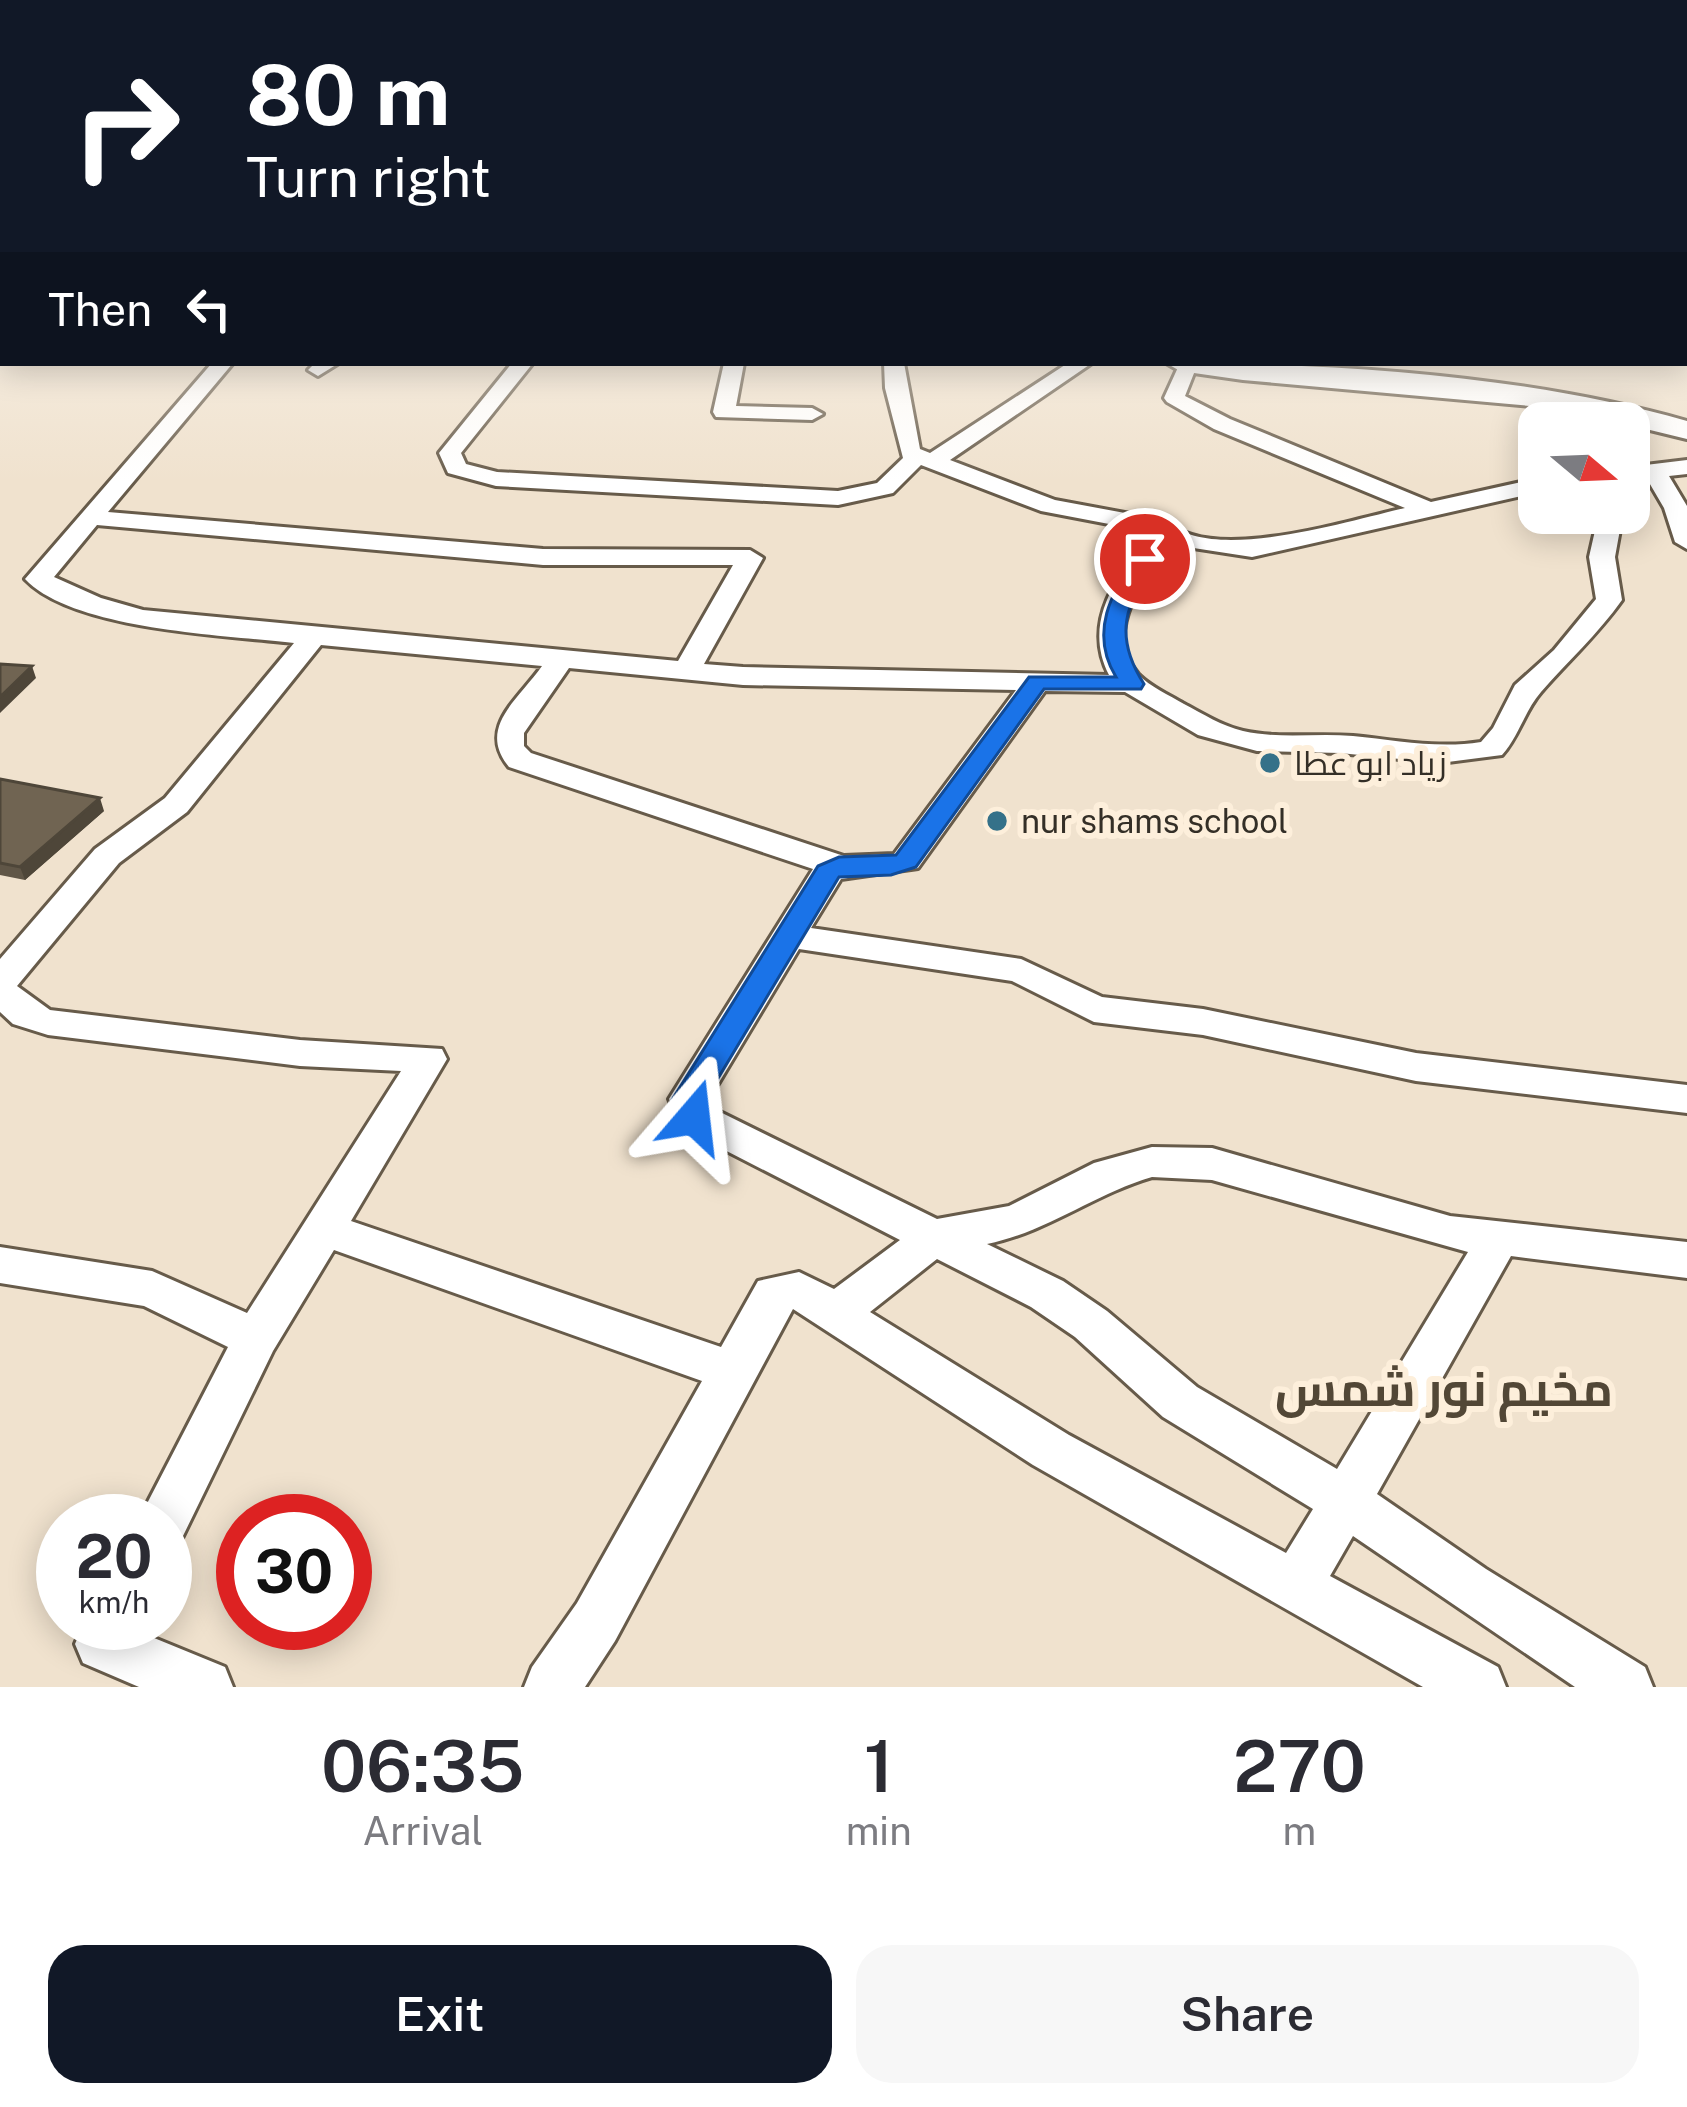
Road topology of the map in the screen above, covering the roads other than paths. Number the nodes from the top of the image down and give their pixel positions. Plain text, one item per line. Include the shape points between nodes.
1 (221, 366) edge
2 (521, 366) edge
3 (733, 366) edge
4 (894, 366) edge
5 (1077, 366) edge
6 (1183, 366) edge
7 (1226, 366) edge
8 (1311, 370) edge
9 (812, 414) dead end
10 (1687, 430) edge
11 (925, 459) junction
12 (1687, 467) edge
13 (1650, 471) edge
14 (1650, 480) edge
15 (1518, 490) edge
16 (1427, 509) junction
17 (94, 518) junction
18 (1607, 534) edge
19 (1168, 537) junction
20 (1687, 542) edge
21 (314, 636) junction
22 (562, 658) junction
23 (687, 670) junction
24 (1037, 682) junction
25 (1132, 684) junction
26 (839, 866) junction
27 (788, 936) junction
28 (0, 982) edge
29 (0, 992) edge
30 (1687, 1099) edge
31 (323, 1229) junction
32 (936, 1236) junction
33 (1499, 1238) junction
34 (1687, 1260) edge
35 (0, 1265) edge
36 (837, 1312) junction
37 (256, 1339) junction
38 (731, 1371) junction
39 (178, 1494) edge
40 (1345, 1501) junction
41 (1296, 1586) junction
42 (116, 1650) edge
43 (205, 1687) edge
44 (552, 1687) edge
45 (1478, 1687) edge
46 (1625, 1687) edge

1 - 17 street
2 - 11 street via 450,453 456,467 496,479 838,498 886,488
3 - 9 street via 724,412
4 - 11 street via 908,450
5 - 11 street
6 - 16 street via 1174,398
7 - 8 street
8 - 10 street via 1585,405
11 - 19 street via 1057,508 1159,526
12 - 13 street
14 - 20 street via 1676,508
15 - 16 street
16 - 19 street via 1252,550
17 - 21 street via 38,579 141,617
17 - 23 street via 543,556 751,558
18 - 25 street via 1609,600 1525,691 1491,749 1437,755 1248,741 1213,731
19 - 25 street via 1134,573 1118,605 1115,657
21 - 22 street
21 - 28 street via 176,805 107,856
22 - 23 street
22 - 26 street via 509,733 520,760
23 - 24 street
24 - 25 street
24 - 26 street via 906,861
26 - 27 street
27 - 30 street via 1021,971 1094,1009 1203,1022 1416,1067
27 - 32 street via 689,1100 694,1117
29 - 31 street via 48,1022 300,1053 428,1059
31 - 37 street
31 - 38 street
32 - 33 street via 1018,1221 1132,1166 1185,1161 1450,1233
32 - 36 street
32 - 40 street via 1047,1294 1180,1402
33 - 34 street
33 - 40 street
35 - 37 street via 152,1289
36 - 38 street via 799,1290 774,1294
36 - 41 street via 1051,1450
37 - 39 street
38 - 44 street via 596,1622
40 - 41 street
40 - 46 street
41 - 45 street
42 - 43 street

